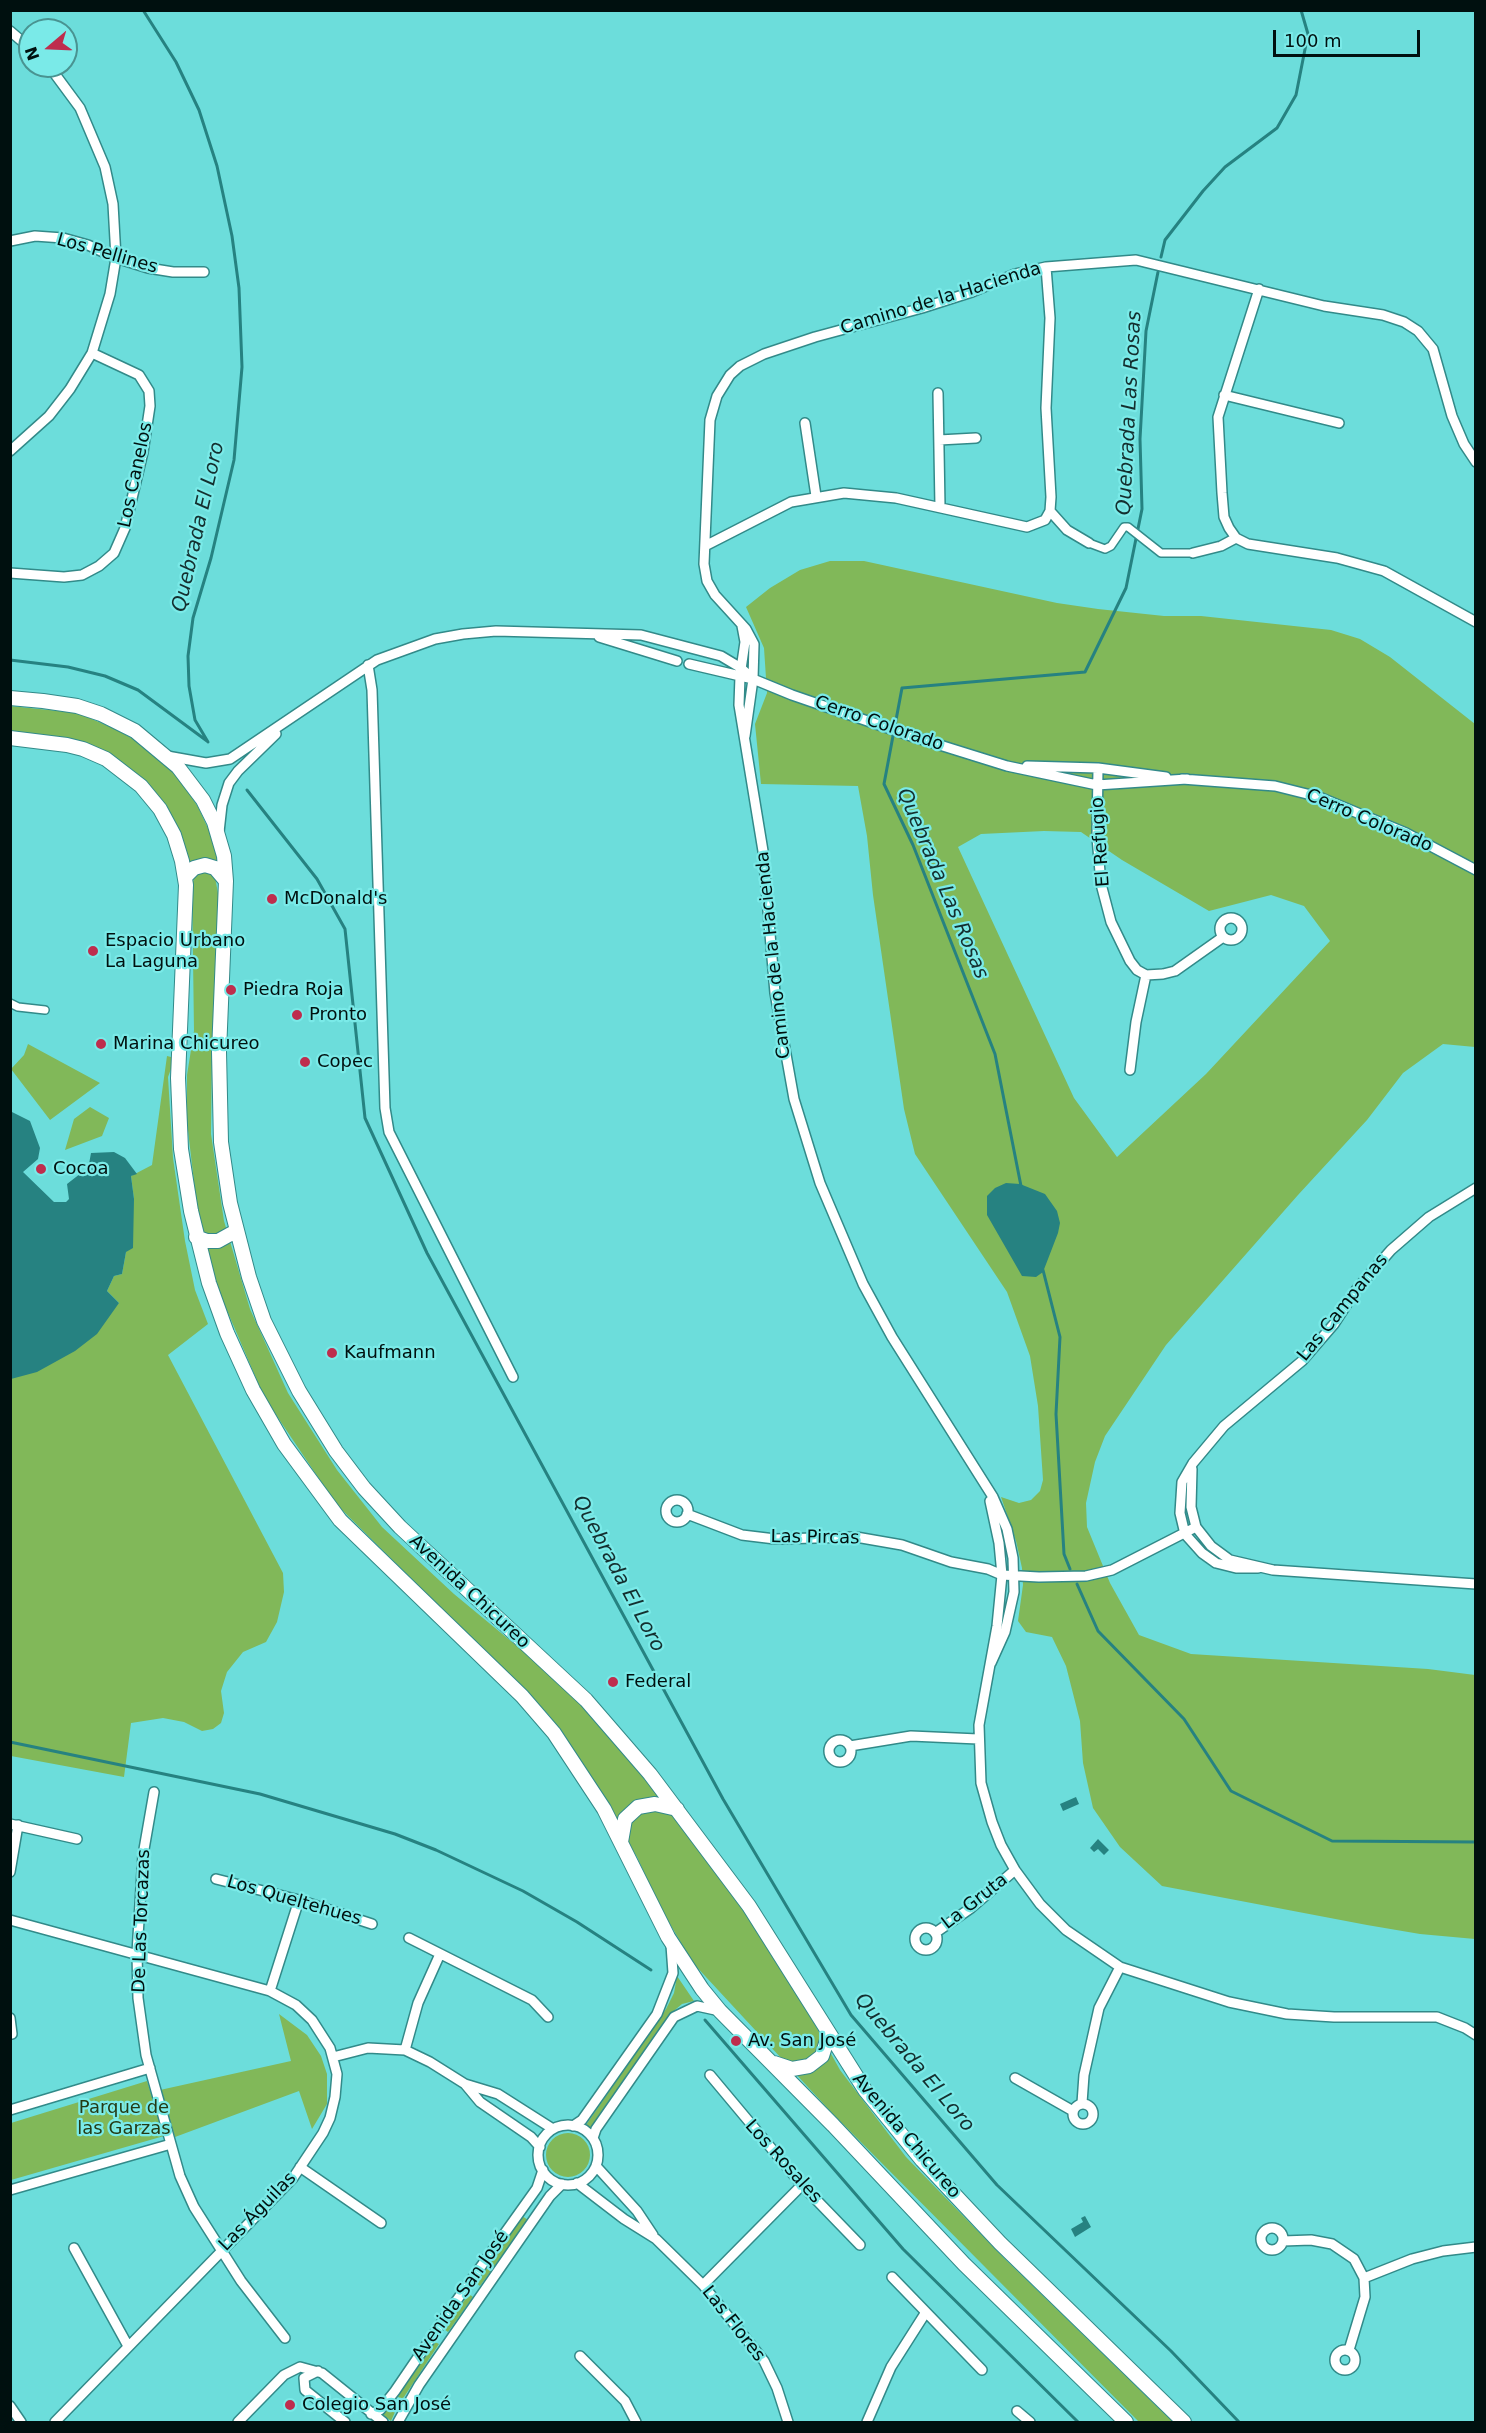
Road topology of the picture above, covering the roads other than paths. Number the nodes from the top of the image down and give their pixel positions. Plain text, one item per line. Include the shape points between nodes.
1 (58, 78) edge
2 (10, 241) edge
3 (116, 258) junction
4 (1046, 267) junction
5 (204, 272) dead end
6 (1259, 289) junction
7 (92, 353) junction
8 (938, 393) dead end
9 (1224, 395) junction
10 (805, 423) dead end
11 (1339, 423) dead end
12 (976, 438) dead end
13 (939, 440) junction
14 (10, 451) edge
15 (1476, 462) edge
16 (816, 496) junction
17 (940, 507) junction
18 (1050, 511) junction
19 (1236, 538) junction
20 (1089, 543) joint
21 (705, 546) junction
22 (1194, 553) joint
23 (10, 573) edge
24 (1476, 622) edge
25 (741, 624) junction
26 (591, 634) junction
27 (667, 641) junction
28 (665, 658) junction
29 (677, 661) dead end
30 (689, 664) dead end
31 (368, 665) junction
32 (740, 672) junction
33 (753, 679) junction
34 (10, 698) edge
35 (291, 718) junction
36 (745, 736) junction
37 (10, 738) edge
38 (167, 756) junction
39 (1007, 766) junction
40 (1098, 768) junction
41 (1187, 779) junction
42 (1097, 785) junction
43 (219, 834) junction
44 (1476, 870) edge
45 (185, 877) junction
46 (226, 881) junction
47 (1223, 938) dead end
48 (1146, 975) junction
49 (10, 1003) edge
50 (45, 1010) dead end
51 (1130, 1070) dead end
52 (1476, 1188) edge
53 (236, 1231) junction
54 (196, 1237) junction
55 (513, 1377) dead end
56 (1193, 1463) junction
57 (986, 1487) junction
58 (687, 1514) dead end
59 (1196, 1527) junction
60 (1185, 1534) junction
61 (1258, 1568) junction
62 (1002, 1575) junction
63 (1015, 1576) junction
64 (1476, 1584) edge
65 (991, 1663) junction
66 (978, 1739) junction
67 (850, 1746) dead end
68 (154, 1792) dead end
69 (677, 1809) junction
70 (14, 1825) edge
71 (77, 1839) dead end
72 (621, 1842) junction
73 (1015, 1870) junction
74 (10, 1872) edge
75 (216, 1879) dead end
76 (299, 1900) junction
77 (10, 1920) edge
78 (372, 1924) dead end
79 (935, 1933) dead end
80 (668, 1937) junction
81 (409, 1938) dead end
82 (137, 1953) junction
83 (440, 1954) junction
84 (1120, 1967) junction
85 (270, 1991) junction
86 (720, 2011) junction
87 (548, 2017) dead end
88 (10, 2018) edge
89 (12, 2034) edge
90 (829, 2034) junction
91 (1476, 2035) edge
92 (405, 2050) junction
93 (333, 2057) junction
94 (769, 2061) junction
95 (150, 2068) junction
96 (710, 2075) dead end
97 (1014, 2078) dead end
98 (465, 2084) junction
99 (1082, 2103) junction
100 (10, 2110) edge
101 (1073, 2111) junction
102 (573, 2126) junction
103 (553, 2130) junction
104 (593, 2138) junction
105 (171, 2144) junction
106 (540, 2147) junction
107 (596, 2166) junction
108 (300, 2167) junction
109 (543, 2170) junction
110 (577, 2183) junction
111 (562, 2184) junction
112 (802, 2185) junction
113 (10, 2190) edge
114 (381, 2223) dead end
115 (656, 2239) junction
116 (1283, 2241) dead end
117 (860, 2245) dead end
118 (1476, 2247) edge
119 (74, 2248) dead end
120 (221, 2251) junction
121 (892, 2277) dead end
122 (1364, 2278) junction
123 (703, 2285) junction
124 (926, 2312) junction
125 (285, 2338) dead end
126 (128, 2346) junction
127 (1349, 2350) dead end
128 (580, 2356) dead end
129 (982, 2370) dead end
130 (318, 2371) junction
131 (10, 2406) edge
132 (1017, 2410) dead end
133 (371, 2414) junction
134 (21, 2422) edge
135 (55, 2422) edge
136 (238, 2422) edge
137 (345, 2422) edge
138 (382, 2422) edge
139 (398, 2422) edge
140 (636, 2422) edge
141 (788, 2422) edge
142 (867, 2422) edge
143 (1030, 2422) edge
144 (1126, 2422) edge
145 (1184, 2422) edge

1 - 3 street via 80,108 98,146 113,204
2 - 3 street, Los Pellines via 35,236 63,238
3 - 5 street, Los Pellines via 158,270
3 - 7 street via 110,294
4 - 6 street, Camino de la Hacienda via 1136,260
4 - 18 street via 1050,318 1046,408
4 - 21 street, Camino de la Hacienda via 1015,274 922,308 805,340 740,366 722,385 710,420
6 - 9 street
6 - 15 street, Camino de la Hacienda via 1324,306 1383,315 1418,331 1433,350 1452,416
7 - 14 street via 62,400
7 - 23 street, Los Canelos via 139,375 149,391 143,452 125,528 110,557 82,575
8 - 13 street
9 - 11 street
9 - 19 street via 1218,437 1224,517
10 - 16 street
12 - 13 street
13 - 17 street
16 - 17 street via 878,495
16 - 21 street via 780,507
17 - 18 street via 1027,527 1045,520
18 - 20 street via 1067,530
19 - 22 street
19 - 24 street via 1248,544 1337,558 1384,571
20 - 22 street via 1105,549 1128,527 1161,552
21 - 25 street, Camino de la Hacienda via 707,581
25 - 32 street, Camino de la Hacienda via 745,642
25 - 33 street, Camino de la Hacienda via 754,644
26 - 27 street, Cerro Colorado via 641,635
26 - 28 street, Cerro Colorado
26 - 31 street, Cerro Colorado via 463,634 435,639
27 - 28 street
27 - 32 street, Cerro Colorado via 721,656
28 - 29 street, Cerro Colorado
30 - 32 street, Cerro Colorado
31 - 35 street, Cerro Colorado
31 - 55 street via 389,1132
32 - 33 street, Cerro Colorado
32 - 36 street, Camino de la Hacienda via 739,705
33 - 36 street, Camino de la Hacienda
33 - 39 street, Cerro Colorado
34 - 38 main road, Avenida Chicureo via 63,703 101,714 135,730
35 - 38 street, Cerro Colorado via 224,761 206,763
35 - 43 street, Cerro Colorado via 232,779 223,798
36 - 57 street, Camino de la Hacienda via 765,861 781,1035 810,1155 841,1237 875,1307
37 - 45 main road, Avenida Chicureo via 83,749 130,776 151,797 167,822 179,849
38 - 43 main road, Avenida Chicureo via 203,800
39 - 40 street, Cerro Colorado
39 - 42 street, Cerro Colorado
40 - 41 street, Cerro Colorado
40 - 42 street, El Refugio
41 - 42 street, Cerro Colorado
41 - 44 street, Cerro Colorado via 1275,786 1319,797 1406,833
42 - 48 street, El Refugio via 1101,884 1111,922 1130,961
43 - 46 main road, Avenida Chicureo
45 - 46 main road via 194,868 205,865 215,868
45 - 54 main road, Avenida Chicureo via 178,1108
46 - 53 main road, Avenida Chicureo via 219,1052 221,1142
47 - 48 street via 1175,971
48 - 51 street
49 - 50 street
52 - 56 street, Las Campanas via 1429,1217 1391,1250 1302,1361 1224,1426
53 - 54 main road via 218,1241
53 - 69 main road, Avenida Chicureo via 256,1299 279,1353 348,1467 381,1508 423,1550 586,1700
54 - 72 main road, Avenida Chicureo via 217,1308 239,1362 301,1471 340,1520 522,1696 554,1733
56 - 59 street via 1191,1507
56 - 60 street, Las Campanas via 1182,1482 1180,1513
57 - 62 street, Camino de la Hacienda
57 - 63 street, Camino de la Hacienda via 1007,1529
58 - 62 street, Las Pircas via 742,1535 775,1539 856,1537 902,1545
59 - 60 street
59 - 61 street via 1211,1546 1230,1560
60 - 61 street via 1216,1563
60 - 63 street via 1112,1570 1086,1576
61 - 64 street
62 - 63 street, Las Pircas
62 - 65 street, Camino de la Hacienda
63 - 65 street, Camino de la Hacienda via 1009,1619
65 - 66 street, Camino de la Hacienda
66 - 67 street via 911,1736
66 - 73 street, Camino de la Hacienda via 981,1783 992,1822
68 - 82 street, De Las Torcazas via 143,1855
69 - 72 main road via 655,1804 638,1807 626,1819
69 - 90 main road, Avenida Chicureo via 749,1906
70 - 71 street
70 - 74 street
72 - 80 main road, Avenida Chicureo
73 - 79 street, La Gruta
73 - 84 street, Camino de la Hacienda via 1066,1930
75 - 76 street, Los Queltehues
76 - 78 street, Los Queltehues
76 - 85 street
77 - 82 street, Las Águilas
80 - 86 main road, Avenida Chicureo
80 - 102 street via 674,1968 662,2003 582,2120
81 - 83 street
82 - 85 street, Las Águilas
82 - 95 street, De Las Torcazas via 138,1998
83 - 87 street via 531,2000
83 - 92 street via 418,2003
84 - 91 street, Camino de la Hacienda via 1229,2002 1287,2014 1437,2017
84 - 99 street via 1099,2008
85 - 93 street, Las Águilas via 312,2020
86 - 94 main road, Avenida Chicureo
86 - 104 street via 697,2006 674,2017
88 - 89 street
90 - 94 main road via 822,2056 809,2066 792,2069
90 - 145 main road, Avenida Chicureo via 884,2115 941,2182
92 - 93 street via 368,2048
92 - 98 street
93 - 108 street, Las Águilas via 337,2086 333,2108 323,2133
94 - 144 main road, Avenida Chicureo via 993,2293
95 - 100 street
95 - 105 street, De Las Torcazas
96 - 112 street, Los Rosales
97 - 101 street
98 - 103 street via 498,2094
98 - 106 street via 480,2102
99 - 101 street
99 - 101 street via 1094,2110 1091,2121 1079,2123
102 - 103 street
102 - 104 street
103 - 106 street
104 - 107 street via 598,2154
105 - 113 street
105 - 120 street, De Las Torcazas via 194,2207
106 - 109 street
107 - 110 street via 589,2177
107 - 115 street, Las Flores via 637,2211
108 - 114 street
108 - 120 street, Las Águilas
109 - 111 street
109 - 133 street, Avenida San José via 537,2188 395,2391 380,2410
110 - 111 street
110 - 115 street, Las Flores
111 - 139 street, Avenida San José via 425,2376
112 - 117 street, Los Rosales
112 - 123 street
115 - 123 street, Las Flores
116 - 122 street via 1332,2244 1354,2259
118 - 122 street via 1423,2256
119 - 126 street
120 - 125 street, De Las Torcazas
120 - 126 street, Las Águilas
121 - 124 street
122 - 127 street via 1365,2297
123 - 141 street, Las Flores via 764,2361
124 - 129 street
124 - 142 street via 891,2367
126 - 135 street, Las Águilas
128 - 140 street via 625,2402
130 - 133 street
130 - 136 street via 300,2367 289,2371
130 - 137 street via 304,2378 304,2387
131 - 134 street
132 - 143 street
133 - 138 street

